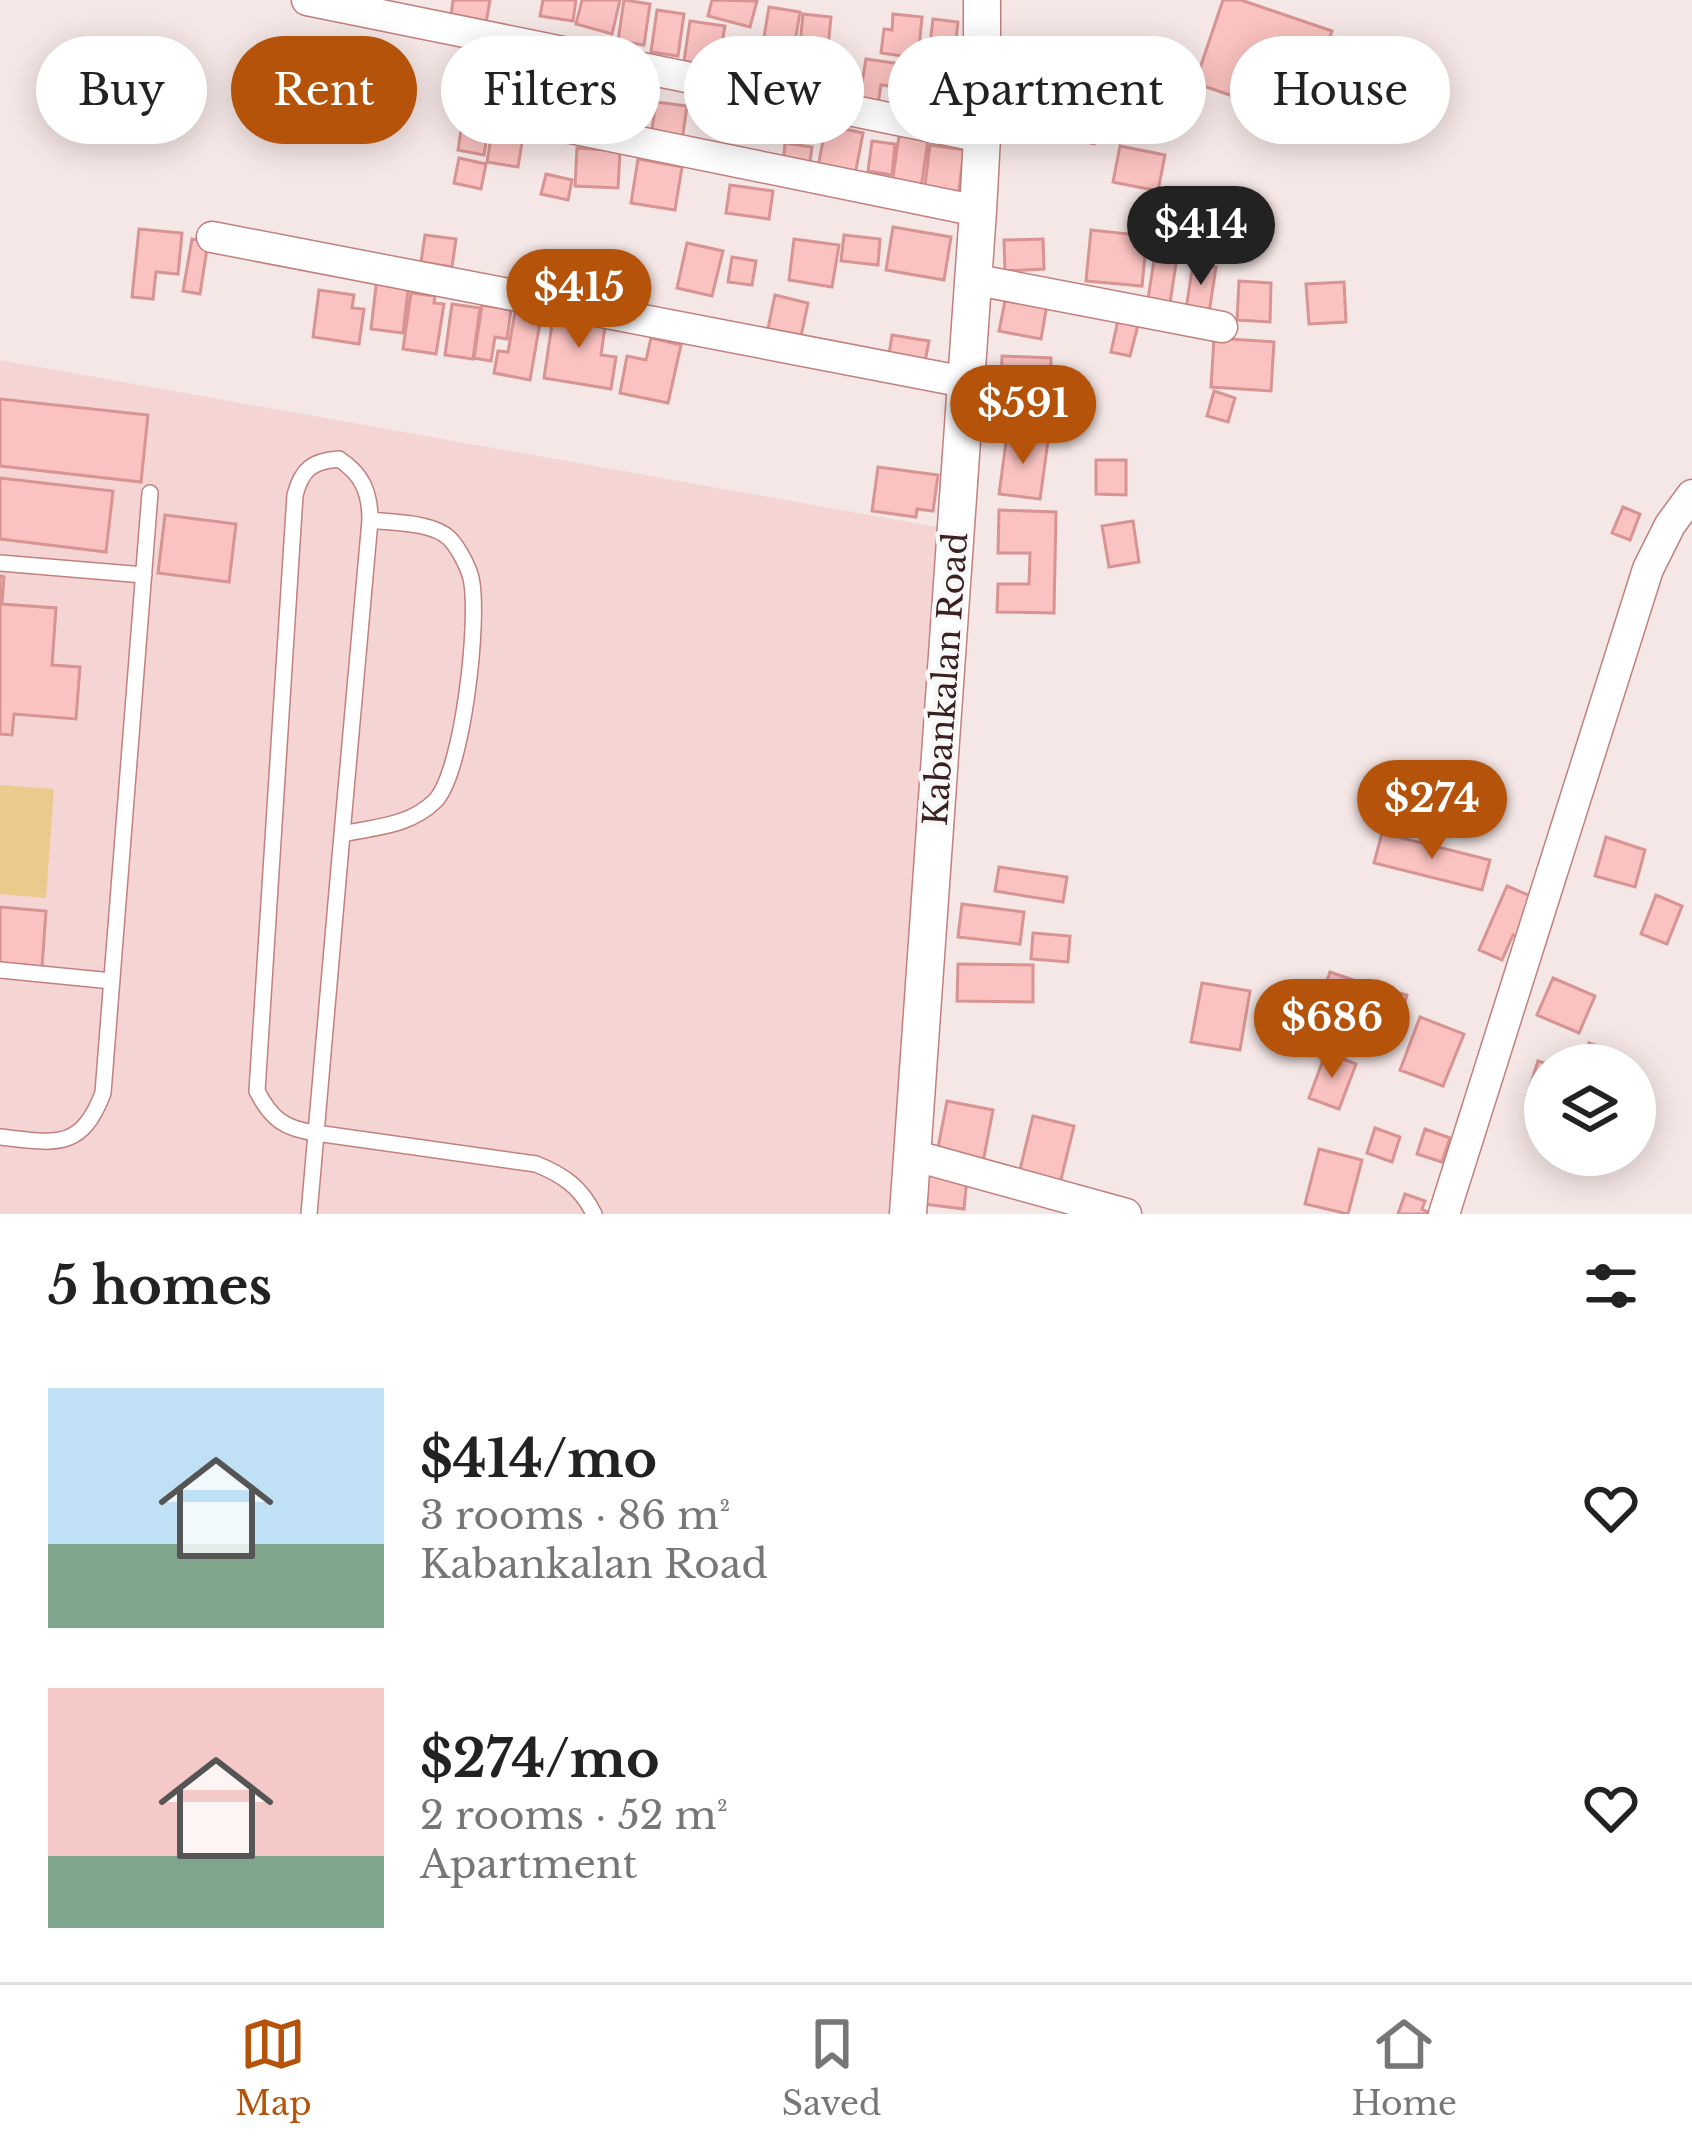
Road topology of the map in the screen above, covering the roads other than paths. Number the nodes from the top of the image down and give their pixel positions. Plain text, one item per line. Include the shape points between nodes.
1 (307, 0) edge
2 (982, 0) edge
3 (982, 36) edge
4 (888, 118) edge
5 (649, 144) edge
6 (982, 144) edge
7 (978, 211) junction
8 (212, 237) dead end
9 (972, 279) junction
10 (1222, 327) dead end
11 (965, 382) junction
12 (150, 493) dead end
13 (1692, 495) edge
14 (370, 520) junction
15 (0, 563) edge
16 (144, 575) junction
17 (342, 833) junction
18 (0, 970) edge
19 (112, 981) junction
20 (316, 1133) junction
21 (0, 1137) edge
22 (912, 1155) junction
23 (1090, 1209) edge
24 (309, 1214) edge
25 (594, 1214) edge
26 (908, 1214) edge
27 (1126, 1214) edge
28 (1444, 1214) edge

1 - 4 street
2 - 3 street, Kabankalan Road
5 - 7 street
6 - 7 street, Kabankalan Road
7 - 9 street, Kabankalan Road
8 - 11 street
9 - 10 street
9 - 11 street, Kabankalan Road
11 - 22 street, Kabankalan Road
12 - 16 lane
13 - 28 street via 1648,569
14 - 17 lane
14 - 17 lane via 439,530 454,542 471,577 473,621 455,765 438,799 406,821
14 - 20 lane via 365,487 339,459 300,476 256,1077 277,1120
15 - 16 lane
16 - 19 lane
17 - 20 lane
18 - 19 lane
19 - 21 lane via 104,1093 93,1120 58,1140
20 - 24 lane
20 - 25 lane via 536,1164 564,1176
22 - 23 street
22 - 26 street, Kabankalan Road
23 - 27 street

